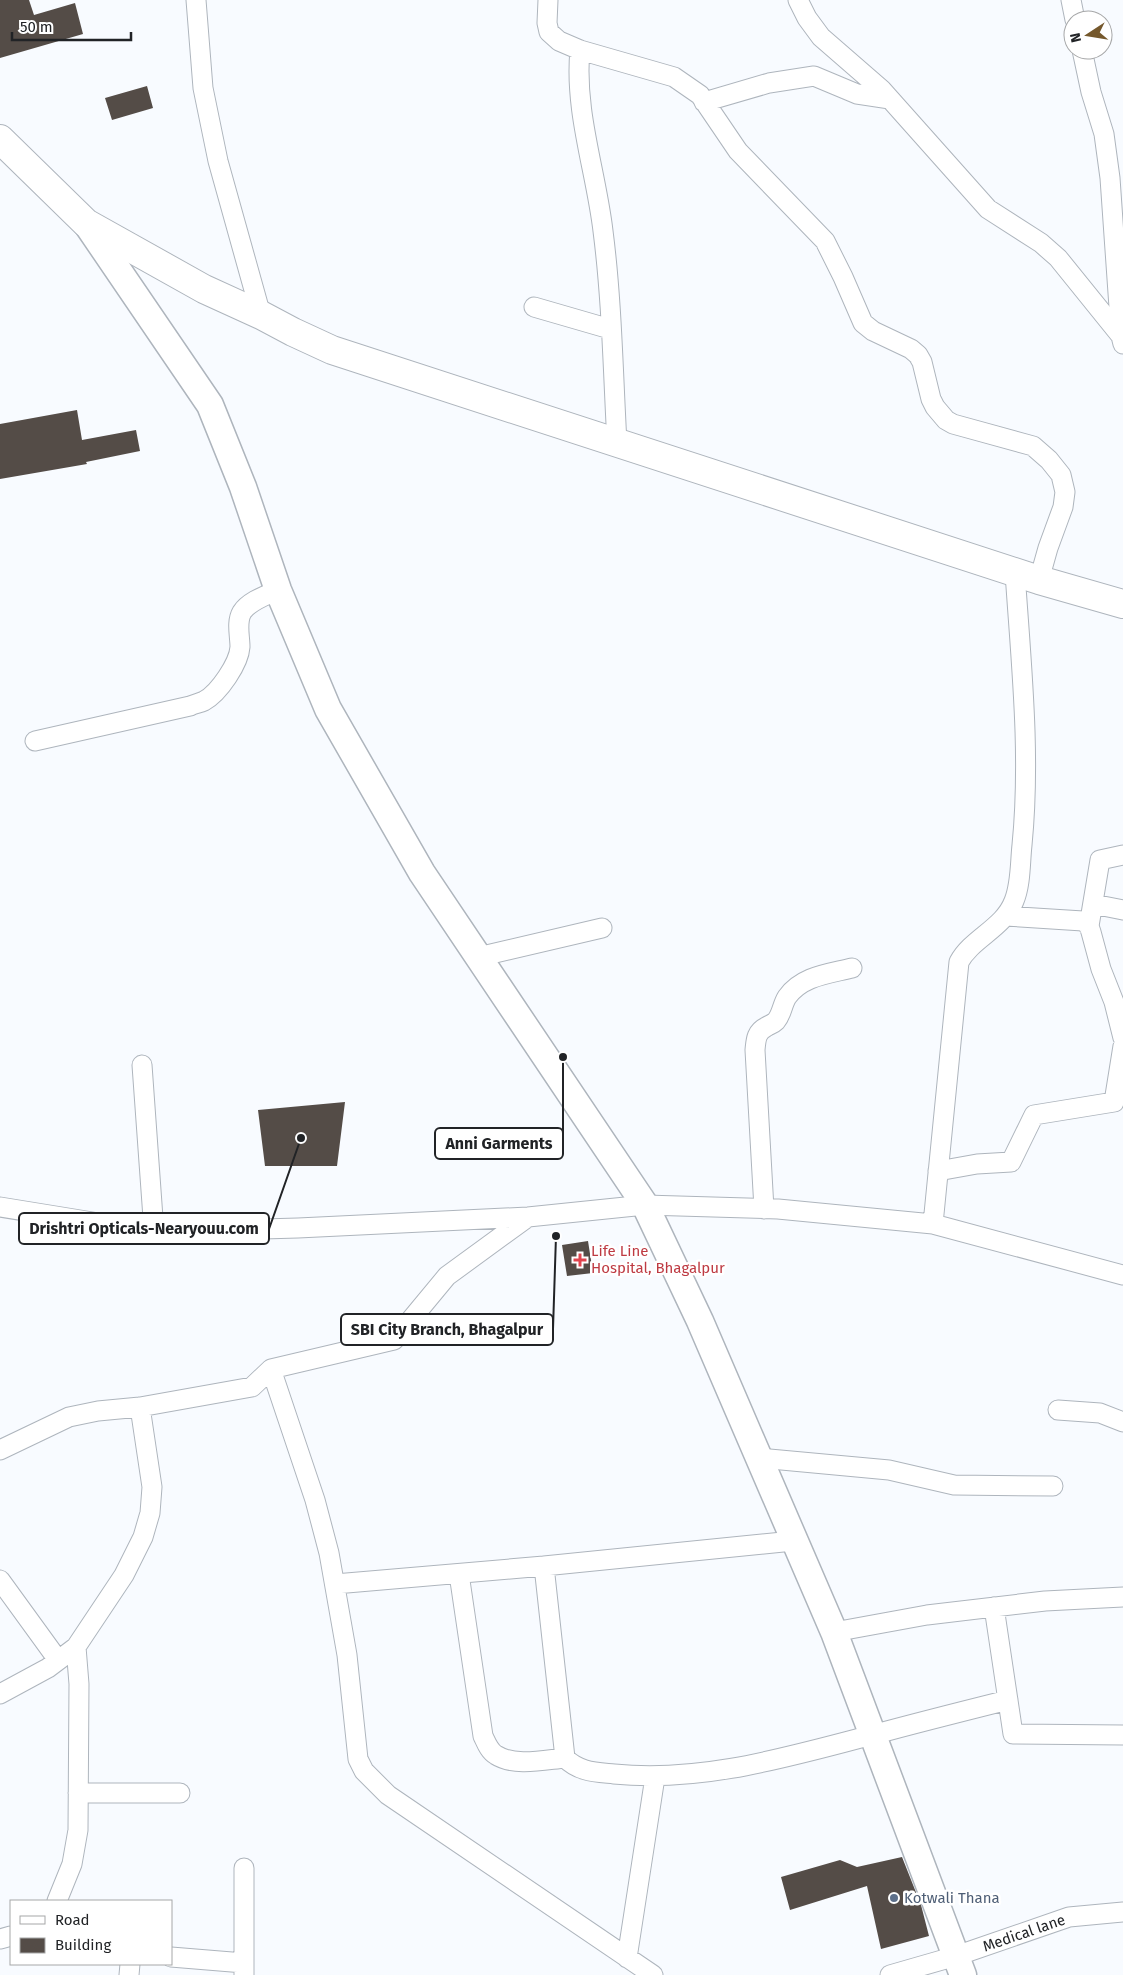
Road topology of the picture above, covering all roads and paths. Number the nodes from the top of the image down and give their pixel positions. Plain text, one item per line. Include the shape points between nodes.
1 (196, 0) edge
2 (548, 0) edge
3 (798, 0) edge
4 (580, 50) junction
5 (1084, 60) edge
6 (890, 99) junction
7 (704, 102) junction
8 (0, 139) edge
9 (1117, 177) edge
10 (86, 222) junction
11 (534, 307) dead end
12 (262, 315) junction
13 (610, 329) junction
14 (1122, 340) edge
15 (617, 443) junction
16 (1027, 576) junction
17 (278, 590) junction
18 (1123, 604) edge
19 (35, 741) dead end
20 (1123, 855) edge
21 (1092, 904) junction
22 (1123, 910) edge
23 (1006, 916) junction
24 (1089, 926) junction
25 (602, 928) dead end
26 (478, 957) junction
27 (852, 968) dead end
28 (1123, 1038) edge
29 (1123, 1046) edge
30 (142, 1065) dead end
31 (938, 1171) junction
32 (645, 1205) junction
33 (0, 1207) edge
34 (764, 1209) junction
35 (528, 1217) junction
36 (933, 1224) junction
37 (154, 1232) junction
38 (1123, 1275) edge
39 (271, 1369) junction
40 (140, 1407) junction
41 (1058, 1410) dead end
42 (1123, 1422) edge
43 (0, 1450) edge
44 (760, 1458) junction
45 (1053, 1486) dead end
46 (793, 1541) junction
47 (544, 1566) junction
48 (459, 1574) junction
49 (0, 1580) edge
50 (335, 1584) junction
51 (1123, 1597) edge
52 (994, 1607) junction
53 (834, 1632) junction
54 (76, 1647) junction
55 (58, 1660) junction
56 (0, 1694) edge
57 (1008, 1700) junction
58 (873, 1734) junction
59 (1123, 1735) edge
60 (565, 1758) junction
61 (655, 1776) junction
62 (78, 1793) junction
63 (180, 1793) dead end
64 (244, 1868) dead end
65 (57, 1900) edge
66 (1123, 1912) edge
67 (172, 1957) edge
68 (627, 1958) junction
69 (959, 1966) edge
70 (244, 1969) edge
71 (653, 1975) edge
72 (890, 1975) edge

1 - 12 street via 203,88 218,161
2 - 4 street via 550,32 559,42
3 - 6 street via 806,18 821,37
4 - 7 street via 674,77 700,95
4 - 13 street via 580,100 603,229
5 - 9 street
6 - 7 street via 857,94 814,76 768,83
6 - 14 street via 988,209 1041,243 1058,258
7 - 16 street via 738,151 825,241 863,323 918,355 931,399 939,414 953,424 1033,446 1061,475 1065,492 1063,507 1048,548
8 - 10 main road
9 - 14 street
10 - 12 main road via 204,289
10 - 17 main road via 210,404
11 - 13 street
12 - 15 main road via 332,350
13 - 15 street
15 - 16 main road
16 - 18 main road
16 - 23 street via 1024,822 1018,882 1014,901
17 - 19 street via 243,610 237,661 206,700
17 - 26 main road via 328,709 422,873
20 - 21 street via 1100,860
21 - 22 street
21 - 24 street
23 - 24 street via 1083,921
23 - 31 street via 964,952 959,962
24 - 28 street
25 - 26 street
26 - 32 main road
27 - 34 street via 803,982 786,1000 775,1023 763,1028 756,1036
29 - 31 street via 1114,1102 1034,1115 1011,1162
30 - 37 street
31 - 36 street
32 - 34 street
32 - 35 street
32 - 44 main road
33 - 37 street
34 - 36 street
35 - 37 street
35 - 39 street via 447,1276 394,1340
36 - 38 street
39 - 40 street via 252,1387
39 - 50 street via 315,1500
40 - 43 street via 69,1416
40 - 54 street via 152,1487 150,1513 143,1537 124,1575
41 - 42 street via 1100,1413
44 - 45 street via 890,1470 954,1485
44 - 46 main road
46 - 47 street
46 - 53 main road
47 - 48 street
47 - 60 street
48 - 50 street
48 - 60 street via 483,1736 488,1746 495,1755 520,1762
49 - 55 street
50 - 68 street via 352,1692 358,1759 364,1771 388,1795
51 - 52 street
52 - 53 street
52 - 57 street
53 - 58 main road
54 - 55 street
54 - 62 street
55 - 56 street
57 - 58 street
57 - 59 street via 1014,1734
58 - 61 street via 754,1765
58 - 69 main road
60 - 61 street via 584,1771
61 - 68 street
62 - 63 street
62 - 65 street via 78,1830 72,1864
64 - 70 street
66 - 69 street, Medical lane via 1069,1917
67 - 70 street
68 - 71 street
69 - 72 street, Medical lane

